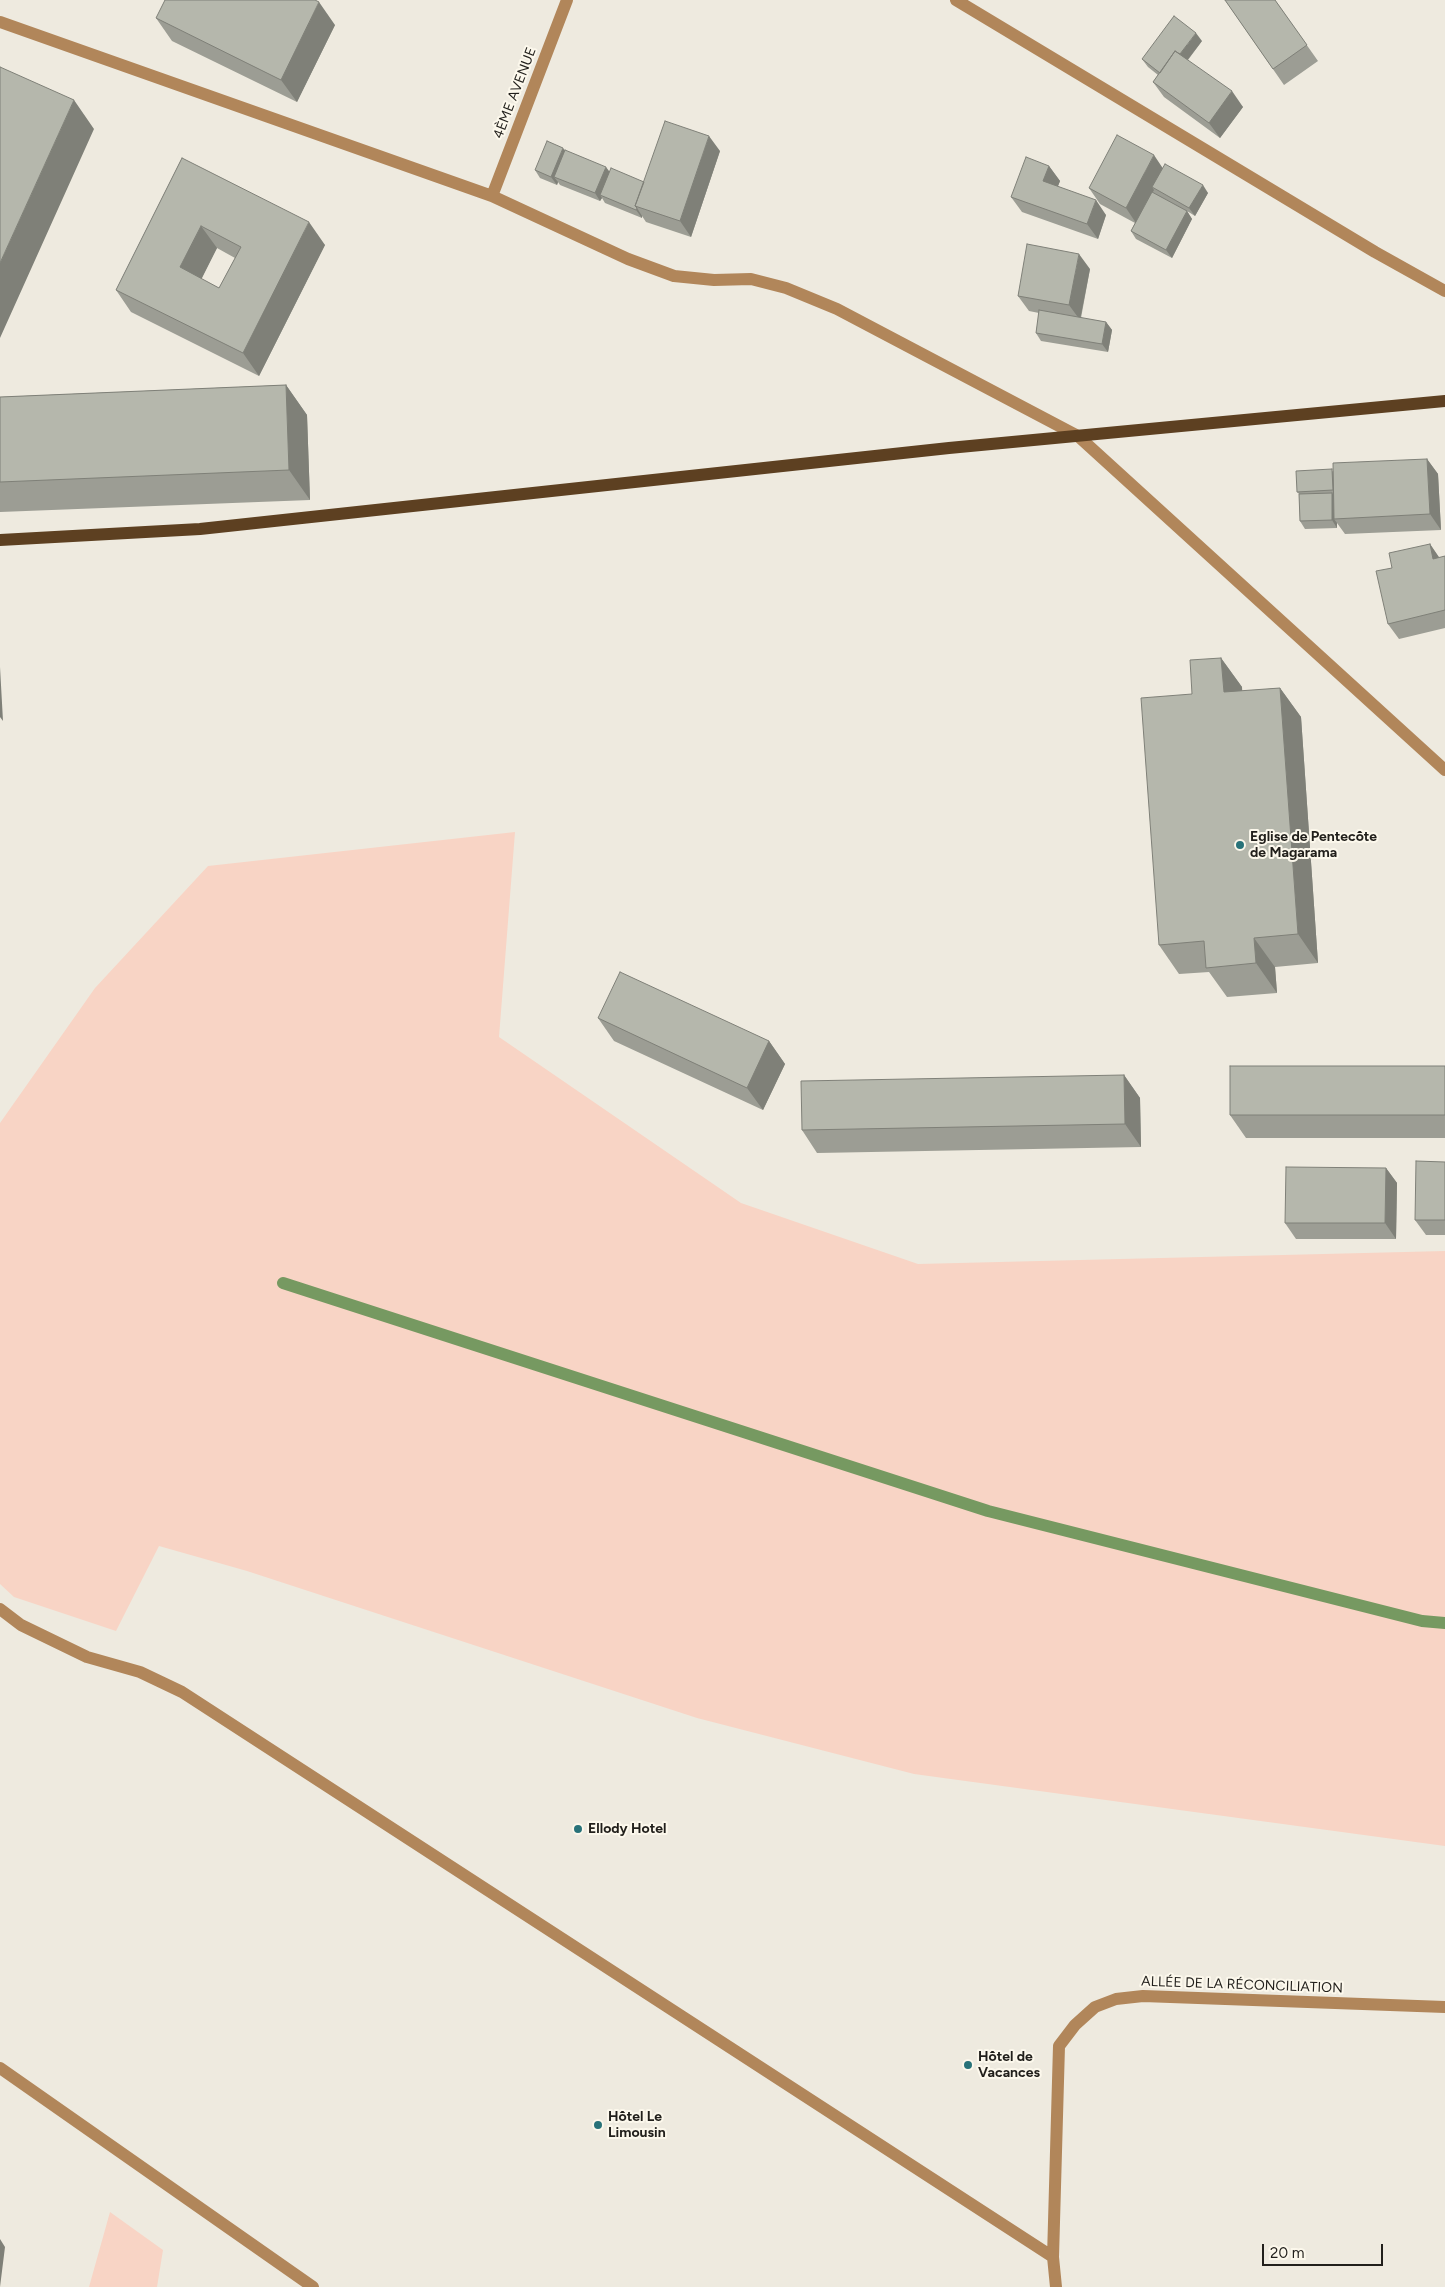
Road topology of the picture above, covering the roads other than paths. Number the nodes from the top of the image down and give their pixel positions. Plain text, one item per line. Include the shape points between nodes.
1 (567, 0) edge
2 (956, 0) edge
3 (0, 22) edge
4 (492, 196) junction
5 (1445, 291) edge
6 (1445, 401) edge
7 (1078, 436) junction
8 (0, 540) edge
9 (1445, 770) edge
10 (0, 1609) edge
11 (1445, 2007) edge
12 (0, 2068) edge
13 (1053, 2257) junction
14 (313, 2287) edge
15 (1056, 2287) edge

1 - 4 street, 4ÈME AVENUE
2 - 5 street
3 - 4 street
4 - 7 street via 628,259 674,276 751,279 836,309
6 - 7 main road
7 - 8 main road via 200,528
7 - 9 street
10 - 13 street via 21,1625 87,1657 140,1672 182,1692
11 - 13 street, ALLÉE DE LA RÉCONCILIATION via 1143,1996 1116,1999 1095,2006 1059,2046
12 - 14 street
13 - 15 street, ALLÉE DE LA RÉCONCILIATION

